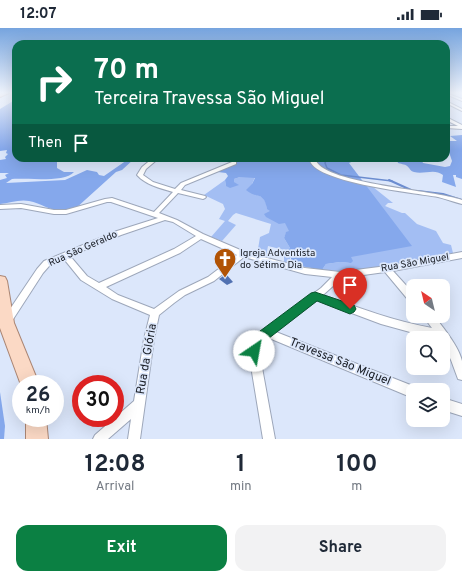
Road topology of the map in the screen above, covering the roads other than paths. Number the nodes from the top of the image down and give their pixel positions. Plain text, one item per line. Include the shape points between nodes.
1 (450, 120) edge
2 (450, 127) edge
3 (462, 127) edge
4 (151, 162) edge
5 (313, 162) edge
6 (234, 163) dead end
7 (177, 190) junction
8 (203, 197) dead end
9 (462, 202) edge
10 (0, 207) edge
11 (155, 214) junction
12 (164, 218) junction
13 (201, 236) junction
14 (243, 254) junction
15 (462, 255) edge
16 (66, 256) junction
17 (387, 269) junction
18 (340, 275) junction
19 (0, 281) edge
20 (99, 287) junction
21 (406, 291) edge
22 (315, 296) junction
23 (155, 313) junction
24 (6, 322) junction
25 (434, 323) edge
26 (426, 331) edge
27 (440, 331) edge
28 (268, 333) junction
29 (450, 346) edge
30 (27, 375) edge
31 (462, 375) edge
32 (406, 389) edge
33 (140, 403) junction
34 (450, 406) edge
35 (462, 410) edge
36 (36, 427) edge
37 (37, 439) edge
38 (98, 439) edge
39 (134, 439) edge
40 (269, 439) edge

1 - 3 street
2 - 3 street
4 - 7 street via 140,175 146,181
5 - 9 street via 325,171 359,183 437,195
6 - 7 street via 192,179
7 - 8 street
7 - 11 street
10 - 11 street, Rua São Miguel via 21,206 66,212 110,200
11 - 12 street, Rua São Miguel
12 - 13 street, Rua São Miguel via 175,221
12 - 16 street, Rua São Geraldo via 119,233
13 - 14 street, Rua São Miguel
13 - 20 street via 172,254
14 - 18 street, Rua São Miguel via 294,268
14 - 23 street, Rua da Glória via 216,276 171,300
15 - 17 street, Rua São Miguel
16 - 20 street via 84,278
16 - 24 street, Rua São Geraldo via 43,267
17 - 18 street, Rua São Miguel
17 - 21 street
18 - 22 street
19 - 24 main road
20 - 23 street via 132,305
22 - 26 street via 388,322
22 - 28 street
23 - 33 street, Rua da Glória
24 - 30 main road
25 - 27 street
28 - 32 street, Travessa São Miguel
28 - 40 street via 256,341 254,351
29 - 31 street
33 - 38 street
33 - 39 street, Rua da Glória
34 - 35 street
36 - 37 main road

